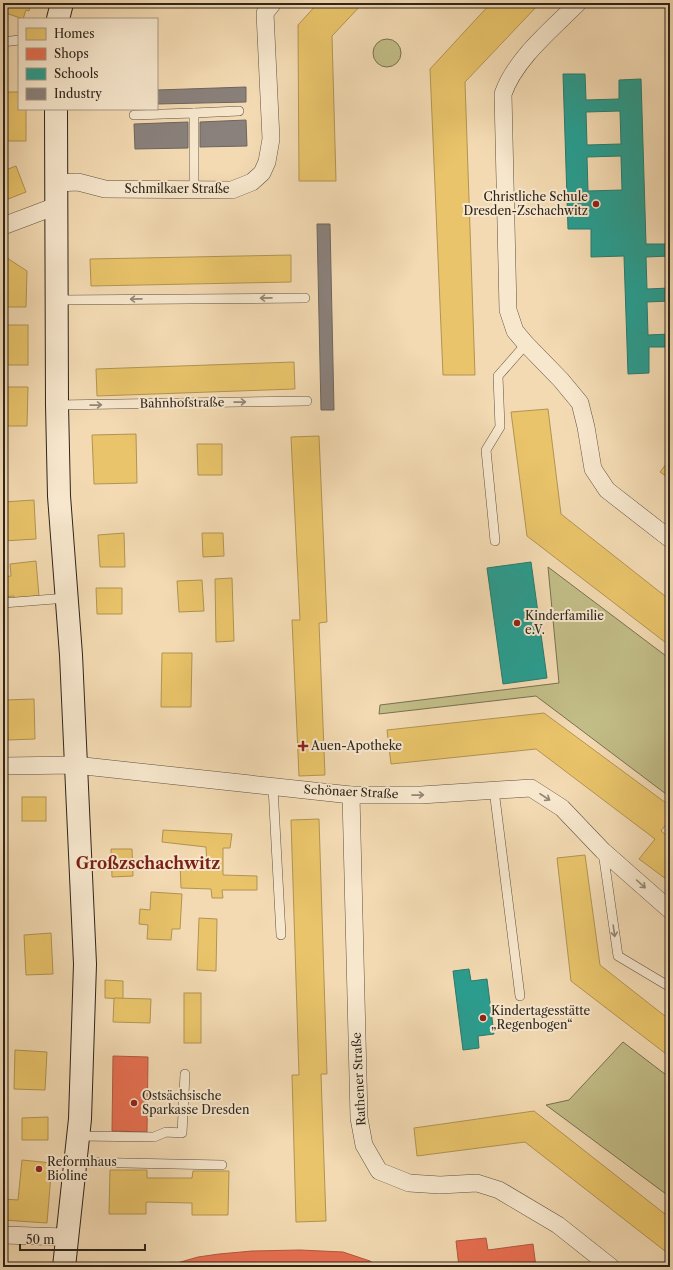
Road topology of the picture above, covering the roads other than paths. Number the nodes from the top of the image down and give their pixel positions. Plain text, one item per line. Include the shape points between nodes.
1 (62, 3) edge
2 (274, 3) edge
3 (578, 3) edge
4 (58, 18) edge
5 (18, 40) edge
6 (3, 42) edge
7 (56, 110) edge
8 (239, 110) dead end
9 (194, 113) junction
10 (134, 114) dead end
11 (56, 183) junction
12 (194, 190) junction
13 (56, 206) junction
14 (3, 226) edge
15 (305, 298) dead end
16 (57, 300) junction
17 (526, 344) junction
18 (306, 401) dead end
19 (57, 405) junction
20 (670, 539) edge
21 (495, 541) dead end
22 (67, 598) junction
23 (3, 603) edge
24 (75, 765) junction
25 (3, 766) edge
26 (273, 787) junction
27 (494, 790) junction
28 (351, 795) junction
29 (603, 851) junction
30 (670, 910) edge
31 (281, 935) dead end
32 (670, 987) edge
33 (520, 996) dead end
34 (185, 1074) dead end
35 (79, 1136) junction
36 (76, 1162) junction
37 (222, 1165) dead end
38 (3, 1235) edge
39 (66, 1237) junction
40 (64, 1267) edge
41 (611, 1267) edge

1 - 4 street
2 - 12 street, Schmilkaer Straße via 264,13 271,139 268,162 262,173 246,185 232,190
3 - 17 street via 539,42 513,73 503,94 508,310 515,331
5 - 6 lane
7 - 11 street
8 - 9 lane
9 - 10 lane
9 - 12 lane
11 - 12 street, Schmilkaer Straße via 78,182 105,188
11 - 13 street
13 - 14 street
13 - 16 street
15 -> 16 lane
16 - 19 street
17 - 20 street via 580,403 593,469 607,490
17 - 21 lane via 498,376 500,428 486,450
19 -> 18 lane, Bahnhofstraße
19 - 22 street via 59,496
22 - 23 lane
22 - 24 street
24 - 25 street, Schönaer Straße
24 - 26 street, Schönaer Straße
24 - 35 street via 85,964
26 - 28 street, Schönaer Straße
26 - 31 lane
28 -> 27 street, Schönaer Straße via 421,795
27 -> 29 street, Schönaer Straße via 531,788 562,808
27 - 33 lane
28 - 41 street, Rathener Straße via 359,1118 364,1145 379,1171 408,1182 440,1185 476,1183 499,1190 558,1225
29 -> 30 street, Schönaer Straße
29 -> 32 lane via 618,956
34 - 35 lane via 182,1133 166,1132 154,1137
35 - 36 street
36 - 37 lane
36 - 39 street
38 - 39 street
39 - 40 street

